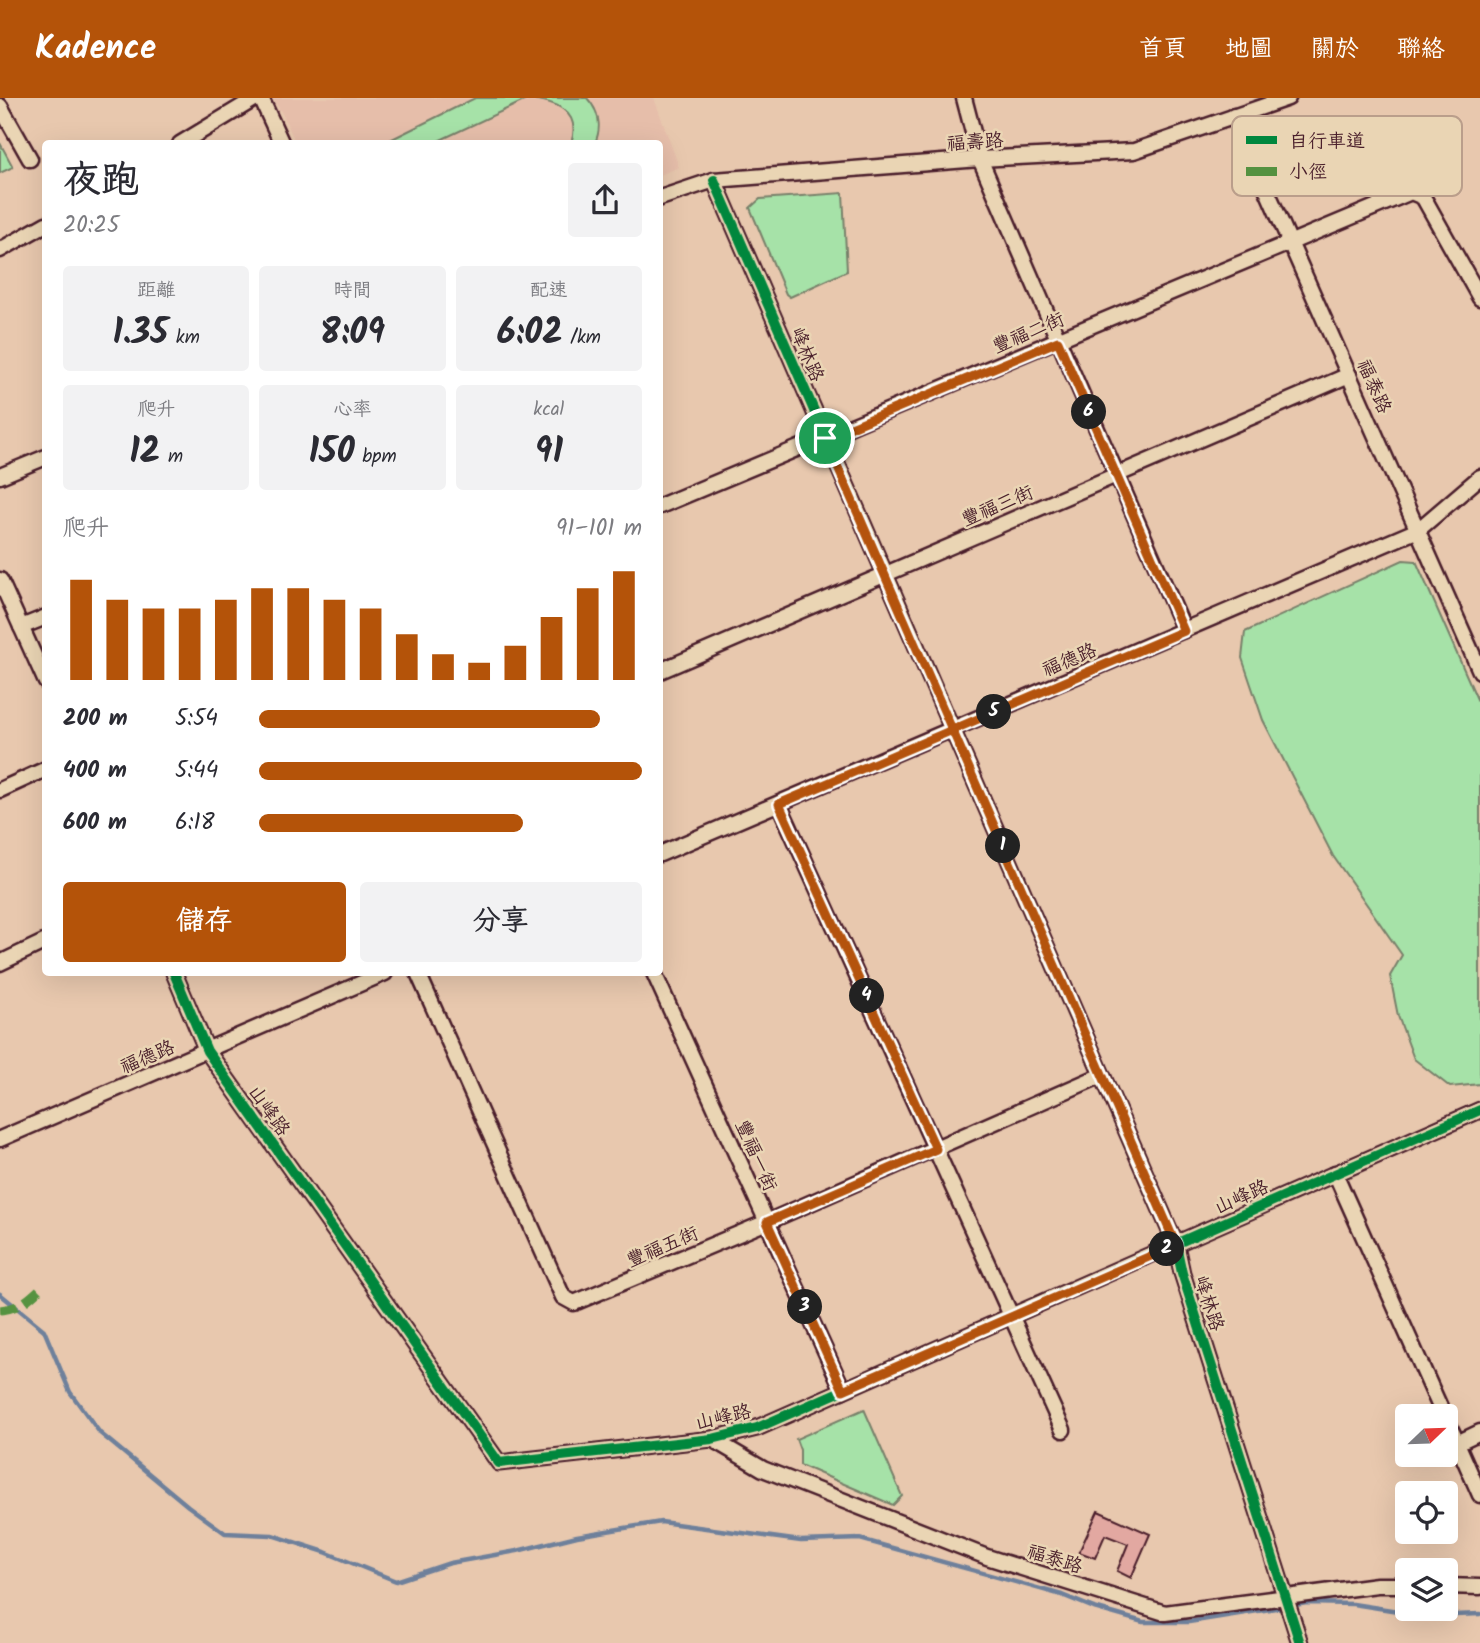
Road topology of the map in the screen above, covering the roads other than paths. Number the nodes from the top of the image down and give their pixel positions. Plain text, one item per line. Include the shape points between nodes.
1 (256, 98) edge
2 (261, 98) edge
3 (964, 98) edge
4 (1289, 98) edge
5 (0, 106) edge
6 (1234, 116) edge
7 (1232, 117) edge
8 (187, 140) edge
9 (280, 140) edge
10 (30, 159) dead end
11 (980, 159) junction
12 (714, 180) junction
13 (1270, 196) edge
14 (1402, 196) edge
15 (1421, 196) edge
16 (663, 197) edge
17 (42, 226) edge
18 (1291, 243) junction
19 (0, 250) edge
20 (1480, 298) edge
21 (1058, 341) junction
22 (1349, 375) junction
23 (825, 438) junction
24 (42, 459) edge
25 (1116, 475) junction
26 (0, 476) edge
27 (1480, 477) edge
28 (663, 505) edge
29 (1418, 530) junction
30 (886, 574) junction
31 (0, 580) edge
32 (42, 619) edge
33 (21, 627) junction
34 (1184, 631) junction
35 (663, 670) edge
36 (1480, 671) edge
37 (42, 673) edge
38 (953, 730) junction
39 (42, 771) edge
40 (0, 790) edge
41 (779, 804) junction
42 (663, 853) edge
43 (42, 943) edge
44 (0, 963) edge
45 (175, 976) edge
46 (378, 976) edge
47 (419, 976) edge
48 (655, 976) edge
49 (206, 1051) junction
50 (1102, 1075) junction
51 (1480, 1110) edge
52 (0, 1139) edge
53 (936, 1149) junction
54 (1335, 1173) junction
55 (767, 1222) junction
56 (1176, 1245) junction
57 (1012, 1316) junction
58 (843, 1390) junction
59 (1439, 1404) edge
60 (1063, 1430) dead end
61 (1480, 1433) edge
62 (712, 1439) junction
63 (1458, 1443) edge
64 (1458, 1445) edge
65 (1480, 1495) edge
66 (1395, 1585) edge
67 (1458, 1586) edge
68 (1480, 1587) edge
69 (1284, 1597) junction
70 (1300, 1643) edge

1 - 8 street
2 - 9 street
3 - 11 street
4 - 6 street, 福壽路
5 - 10 street
7 - 11 street, 福壽路 via 1134,151
11 - 12 street, 福壽路
11 - 21 street
12 - 16 street, 福壽路
12 - 23 street, 峰林路
13 - 18 street, 福泰路
14 - 18 street, 豐福二街
15 - 20 street, 豐福二街
17 - 19 street
18 - 21 street, 豐福二街
18 - 22 street, 福泰路
21 - 23 street, 豐福二街
21 - 25 street
22 - 25 street, 豐福三街
22 - 29 street, 福泰路
23 - 28 street, 豐福二街
23 - 30 street, 峰林路
24 - 26 street
25 - 30 street, 豐福三街
25 - 34 street
27 - 29 street, 福德路
29 - 34 street, 福德路
29 - 36 street, 福泰路
30 - 35 street, 豐福三街
30 - 38 street, 峰林路
31 - 33 street
32 - 33 street
33 - 37 street
34 - 38 street, 福德路
38 - 41 street, 福德路
38 - 50 street, 峰林路
39 - 40 street
41 - 42 street, 福德路
41 - 53 street
43 - 44 street
45 - 49 street, 山峰路
46 - 49 street, 福德路
47 - 55 street, 豐福五街 via 563,1297 580,1302
48 - 55 street, 豐福一街
49 - 52 street, 福德路
49 - 62 street, 山峰路 via 499,1463
50 - 53 street, 豐福五街
50 - 56 street, 峰林路
51 - 54 street, 山峰路
53 - 55 street, 豐福五街
53 - 57 street
54 - 56 street, 山峰路
54 - 59 street
55 - 58 street, 豐福一街
56 - 57 street, 山峰路
56 - 69 street, 峰林路
57 - 58 street, 山峰路
57 - 60 street
58 - 62 street, 山峰路 via 757,1428
61 - 63 street
62 - 69 street, 福泰路 via 763,1469 975,1553 1165,1613
64 - 65 street
66 - 69 street, 福泰路
67 - 68 street
69 - 70 street, 峰林路

